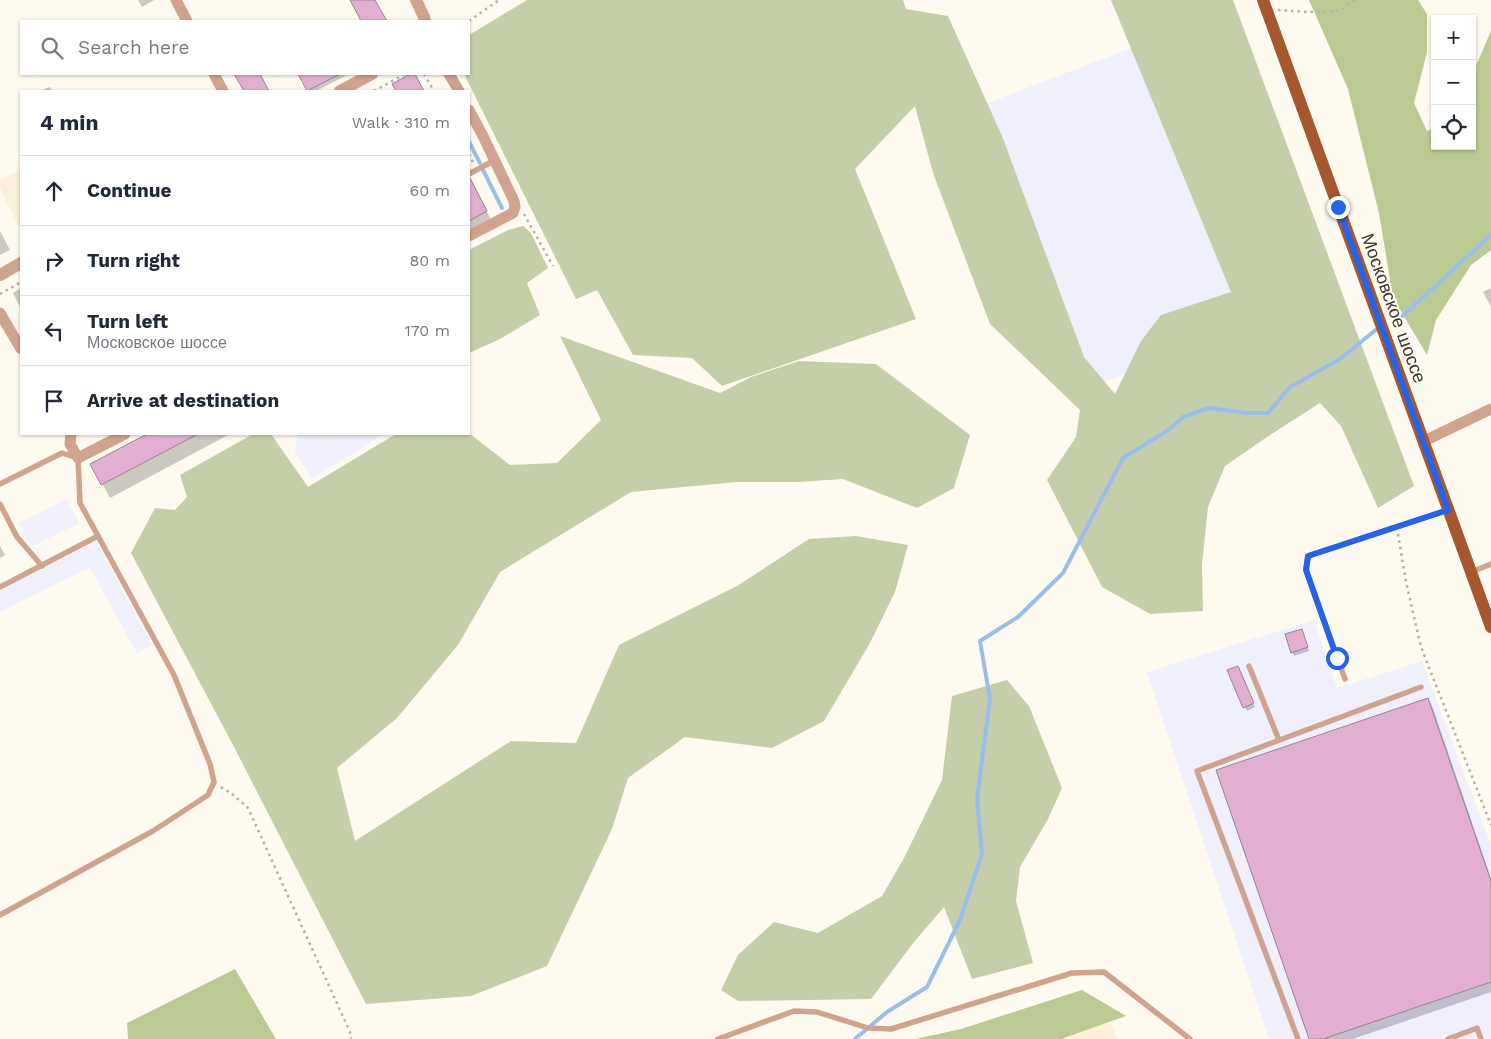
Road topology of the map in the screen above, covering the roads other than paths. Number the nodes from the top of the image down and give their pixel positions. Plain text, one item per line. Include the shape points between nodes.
1 (176, 0) edge
2 (416, 0) edge
3 (1265, 5) edge
4 (186, 20) edge
5 (425, 20) edge
6 (214, 75) edge
7 (370, 75) edge
8 (450, 75) edge
9 (348, 89) edge
10 (222, 90) edge
11 (457, 90) edge
12 (470, 112) edge
13 (495, 160) junction
14 (470, 173) edge
15 (470, 235) edge
16 (20, 264) edge
17 (0, 275) edge
18 (0, 313) edge
19 (20, 347) edge
20 (1491, 409) edge
21 (71, 435) edge
22 (122, 435) edge
23 (1424, 441) junction
24 (78, 458) junction
25 (0, 484) edge
26 (0, 504) edge
27 (1448, 510) junction
28 (98, 536) junction
29 (1491, 564) edge
30 (42, 566) junction
31 (1471, 572) junction
32 (0, 587) edge
33 (1491, 627) edge
34 (1248, 666) dead end
35 (1345, 679) dead end
36 (1421, 687) dead end
37 (1279, 740) junction
38 (0, 915) edge
39 (718, 1039) edge
40 (1190, 1039) edge
41 (1298, 1039) edge
42 (1448, 1039) edge
43 (1481, 1039) edge

1 - 4 street
2 - 5 street
3 - 23 main road, Московское шоссе
6 - 10 street
7 - 9 street
8 - 11 street
12 - 13 street
13 - 14 lane
13 - 15 street via 514,201 514,210
16 - 17 street
18 - 19 street
20 - 23 street
21 - 24 street via 70,444
22 - 24 street
23 - 27 main road, Московское шоссе
24 - 25 lane via 62,453
24 - 28 lane via 80,502
26 - 30 lane via 17,537
27 - 31 main road, Московское шоссе
27 - 35 lane via 1308,556 1306,570
28 - 30 lane
28 - 38 lane via 174,675 210,764 214,782 208,796 153,832
29 - 31 lane
30 - 32 lane
31 - 33 main road, Московское шоссе
34 - 37 lane
36 - 37 lane
37 - 41 lane via 1197,771
39 - 40 lane via 794,1011 818,1012 868,1028 891,1029 1072,973 1104,972
42 - 43 lane via 1477,1028

